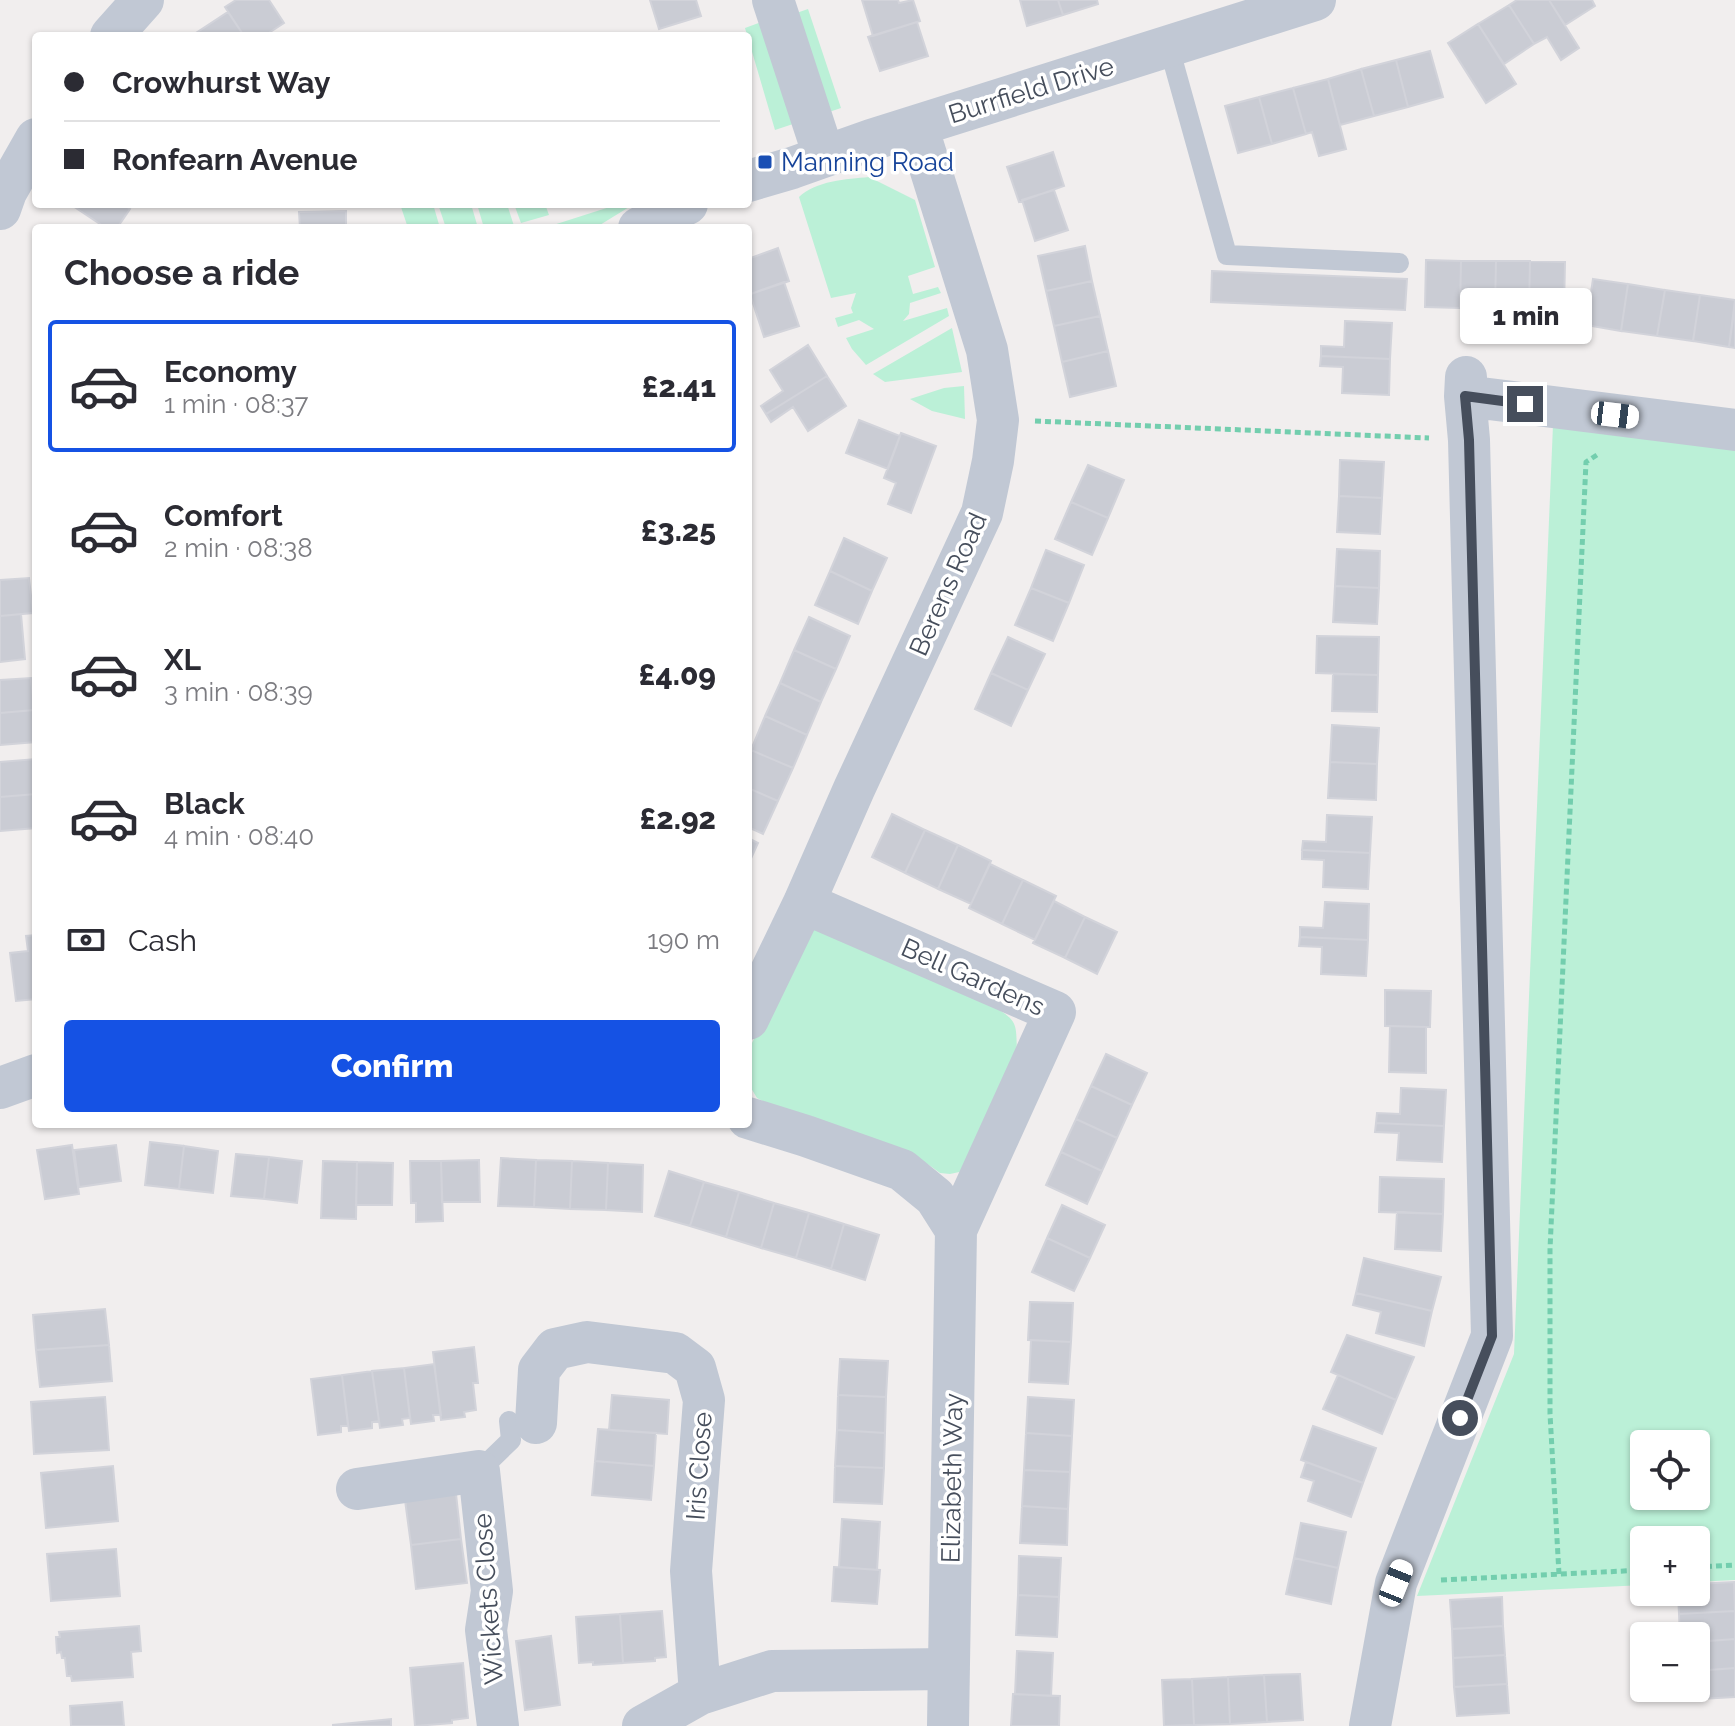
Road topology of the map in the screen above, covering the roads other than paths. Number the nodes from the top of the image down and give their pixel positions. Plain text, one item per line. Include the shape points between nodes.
1 (143, 0) edge
2 (773, 0) edge
3 (1315, 0) edge
4 (115, 32) edge
5 (1169, 47) junction
6 (917, 126) junction
7 (32, 146) edge
8 (824, 156) junction
9 (752, 180) edge
10 (679, 208) edge
11 (0, 209) edge
12 (647, 224) edge
13 (1399, 263) dead end
14 (1735, 430) edge
15 (804, 903) junction
16 (752, 1011) edge
17 (32, 1076) edge
18 (0, 1088) edge
19 (752, 1119) edge
20 (956, 1230) junction
21 (523, 1422) joint
22 (479, 1471) junction
23 (357, 1489) dead end
24 (949, 1669) junction
25 (700, 1694) junction
26 (498, 1726) edge
27 (643, 1726) edge
28 (948, 1726) edge
29 (1370, 1726) edge

1 - 4 street
2 - 8 street
3 - 5 street, Burrfield Drive
5 - 6 street, Burrfield Drive
5 - 13 lane via 1227,255
6 - 8 street, Burrfield Drive
6 - 15 street, Berens Road via 987,350 998,420 993,461 982,513
7 - 11 street
8 - 9 street, Burrfield Drive
10 - 12 street
14 - 29 street via 1466,387 1492,1336 1396,1583
15 - 16 street, Berens Road
15 - 20 street, Bell Gardens via 1055,1012
17 - 18 street
19 - 20 street via 902,1170 935,1197
20 - 24 street, Elizabeth Way
21 - 22 lane
21 - 25 street, Iris Close via 539,1370 555,1349 587,1342 675,1353 695,1368 704,1400 691,1571
22 - 23 street
22 - 26 street, Wickets Close via 492,1591 486,1630
24 - 25 street via 772,1671
24 - 28 street, Elizabeth Way
25 - 27 street

